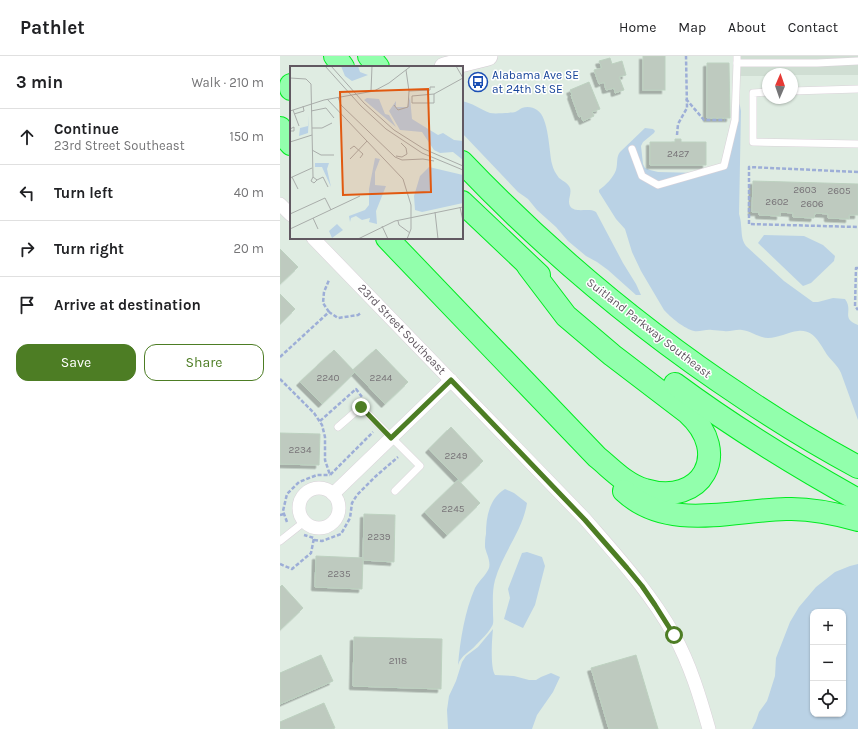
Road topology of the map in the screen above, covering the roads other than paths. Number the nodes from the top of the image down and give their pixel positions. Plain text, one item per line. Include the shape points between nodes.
1 (334, 56) edge
2 (369, 56) edge
3 (487, 56) edge
4 (737, 60) edge
5 (858, 61) edge
6 (342, 66) edge
7 (377, 66) edge
8 (448, 66) edge
9 (290, 85) edge
10 (280, 86) edge
11 (858, 89) edge
12 (762, 92) edge
13 (798, 92) edge
14 (280, 128) edge
15 (290, 143) edge
16 (858, 144) edge
17 (632, 149) dead end
18 (463, 163) edge
19 (463, 203) edge
20 (280, 204) edge
21 (290, 214) edge
22 (314, 239) edge
23 (388, 239) edge
24 (528, 266) junction
25 (451, 380) junction
26 (338, 427) dead end
27 (391, 438) junction
28 (597, 458) junction
29 (858, 467) edge
30 (396, 492) dead end
31 (333, 494) junction
32 (858, 500) edge
33 (858, 520) edge
34 (304, 522) junction
35 (280, 541) edge
36 (710, 729) edge

1 - 6 highway
2 - 7 highway
3 - 8 main road
4 - 5 lane via 817,63
4 - 17 lane via 735,120 724,166 658,185 642,176
9 - 10 main road
11 - 13 lane
12 - 16 lane via 753,93 753,142
14 - 15 highway
18 - 29 highway, Suitland Parkway Southeast via 555,252 650,332 767,414
19 - 24 highway
20 - 21 street
22 - 25 street, 23rd Street Southeast
23 - 28 highway
24 - 28 highway via 566,316 695,419 705,434 709,449 708,465 700,478 690,488 669,493 652,492 636,487
24 - 32 highway via 601,328 690,396 740,430
25 - 27 street
25 - 36 street, 23rd Street Southeast via 585,520 642,586 683,653
26 - 27 lane via 361,407
27 - 30 lane via 420,466
27 - 31 street
28 - 33 highway via 617,486 627,494 645,505 676,515 800,509
31 - 34 street via 323,488 305,493 298,510
31 - 34 street via 339,512 333,523 315,528
34 - 35 lane

